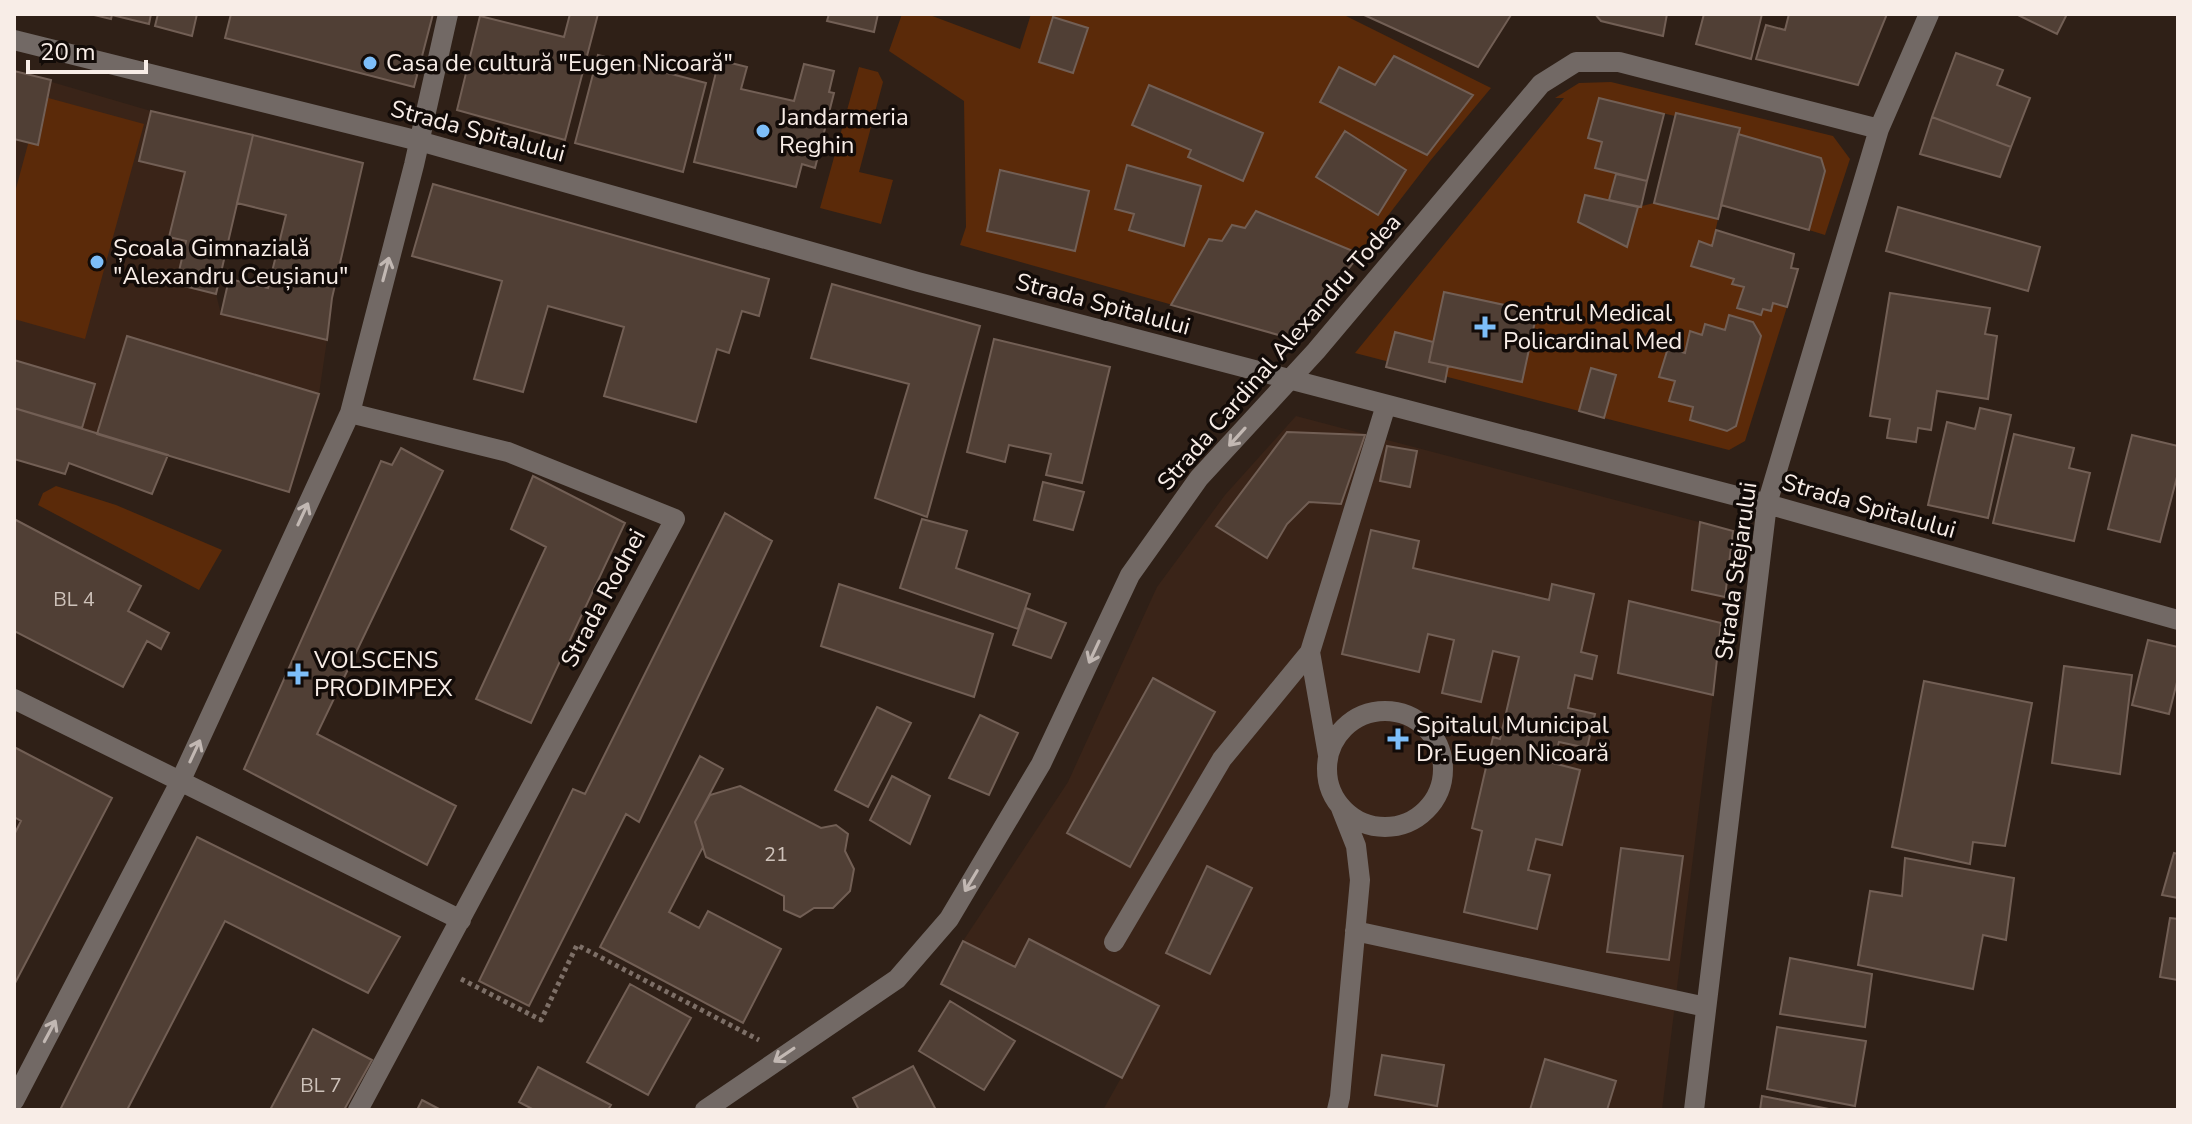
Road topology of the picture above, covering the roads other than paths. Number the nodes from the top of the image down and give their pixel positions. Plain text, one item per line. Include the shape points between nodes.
1 (448, 14) edge
2 (1929, 14) edge
3 (14, 40) edge
4 (1879, 129) junction
5 (419, 141) junction
6 (1290, 379) junction
7 (1386, 405) junction
8 (350, 413) junction
9 (1767, 504) junction
10 (2178, 620) edge
11 (1310, 652) junction
12 (14, 699) edge
13 (1328, 755) junction
14 (180, 782) junction
15 (1341, 808) junction
16 (461, 920) junction
17 (1355, 931) junction
18 (1114, 942) dead end
19 (1706, 1007) junction
20 (14, 1101) edge
21 (358, 1110) edge
22 (705, 1110) edge
23 (1337, 1110) edge
24 (1694, 1110) edge

1 - 5 street
2 - 4 street, Strada Stejarului
3 - 5 street, Strada Spitalului
4 - 6 street, Strada Cardinal Alexandru Todea via 1619,62 1576,62 1541,84
4 - 9 street, Strada Stejarului
5 - 6 street, Strada Spitalului via 918,282
8 -> 5 street
6 - 7 street, Strada Spitalului
6 -> 22 street, Strada Cardinal Alexandru Todea via 1199,478 1130,575 1041,764 949,919 897,979
7 - 9 street, Strada Spitalului
7 - 11 street
14 -> 8 street
8 - 16 street, Strada Rodnei via 508,452 675,519
9 - 10 street, Strada Spitalului
9 - 19 street, Strada Stejarului
11 - 13 street
11 - 18 street via 1222,759
12 - 14 street
13 - 15 street via 1329,783
13 - 15 street via 1347,725 1383,711 1420,723 1442,755 1438,794 1410,821 1373,826
14 - 16 street
20 -> 14 street
15 - 17 street via 1356,846 1360,880
16 - 21 street, Strada Rodnei
17 - 19 street
17 - 23 street
19 - 24 street, Strada Stejarului

